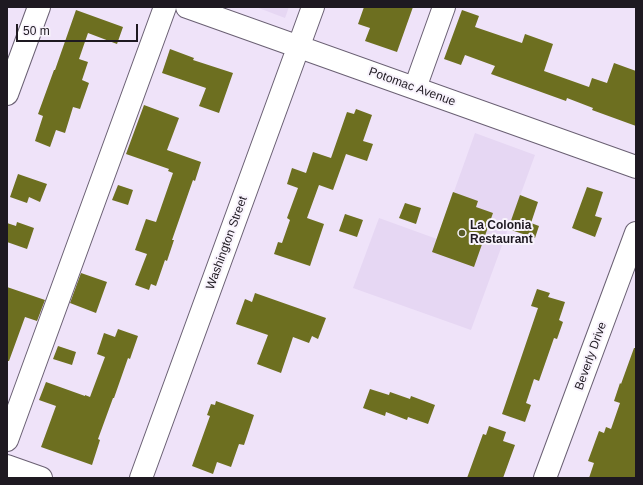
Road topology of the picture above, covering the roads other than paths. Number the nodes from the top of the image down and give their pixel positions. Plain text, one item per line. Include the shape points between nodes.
1 (39, 7) edge
2 (165, 7) edge
3 (187, 7) edge
4 (313, 7) edge
5 (444, 7) edge
6 (299, 47) junction
7 (415, 88) junction
8 (7, 94) edge
9 (636, 167) edge
10 (636, 233) edge
11 (7, 440) edge
12 (7, 466) edge
13 (41, 478) edge
14 (141, 478) edge
15 (545, 478) edge

1 - 8 street
2 - 11 street
3 - 6 street, Potomac Avenue
4 - 6 street, Washington Street
5 - 7 street
6 - 7 street, Potomac Avenue
6 - 14 street, Washington Street
7 - 9 street, Potomac Avenue
10 - 15 street, Beverly Drive
12 - 13 street

